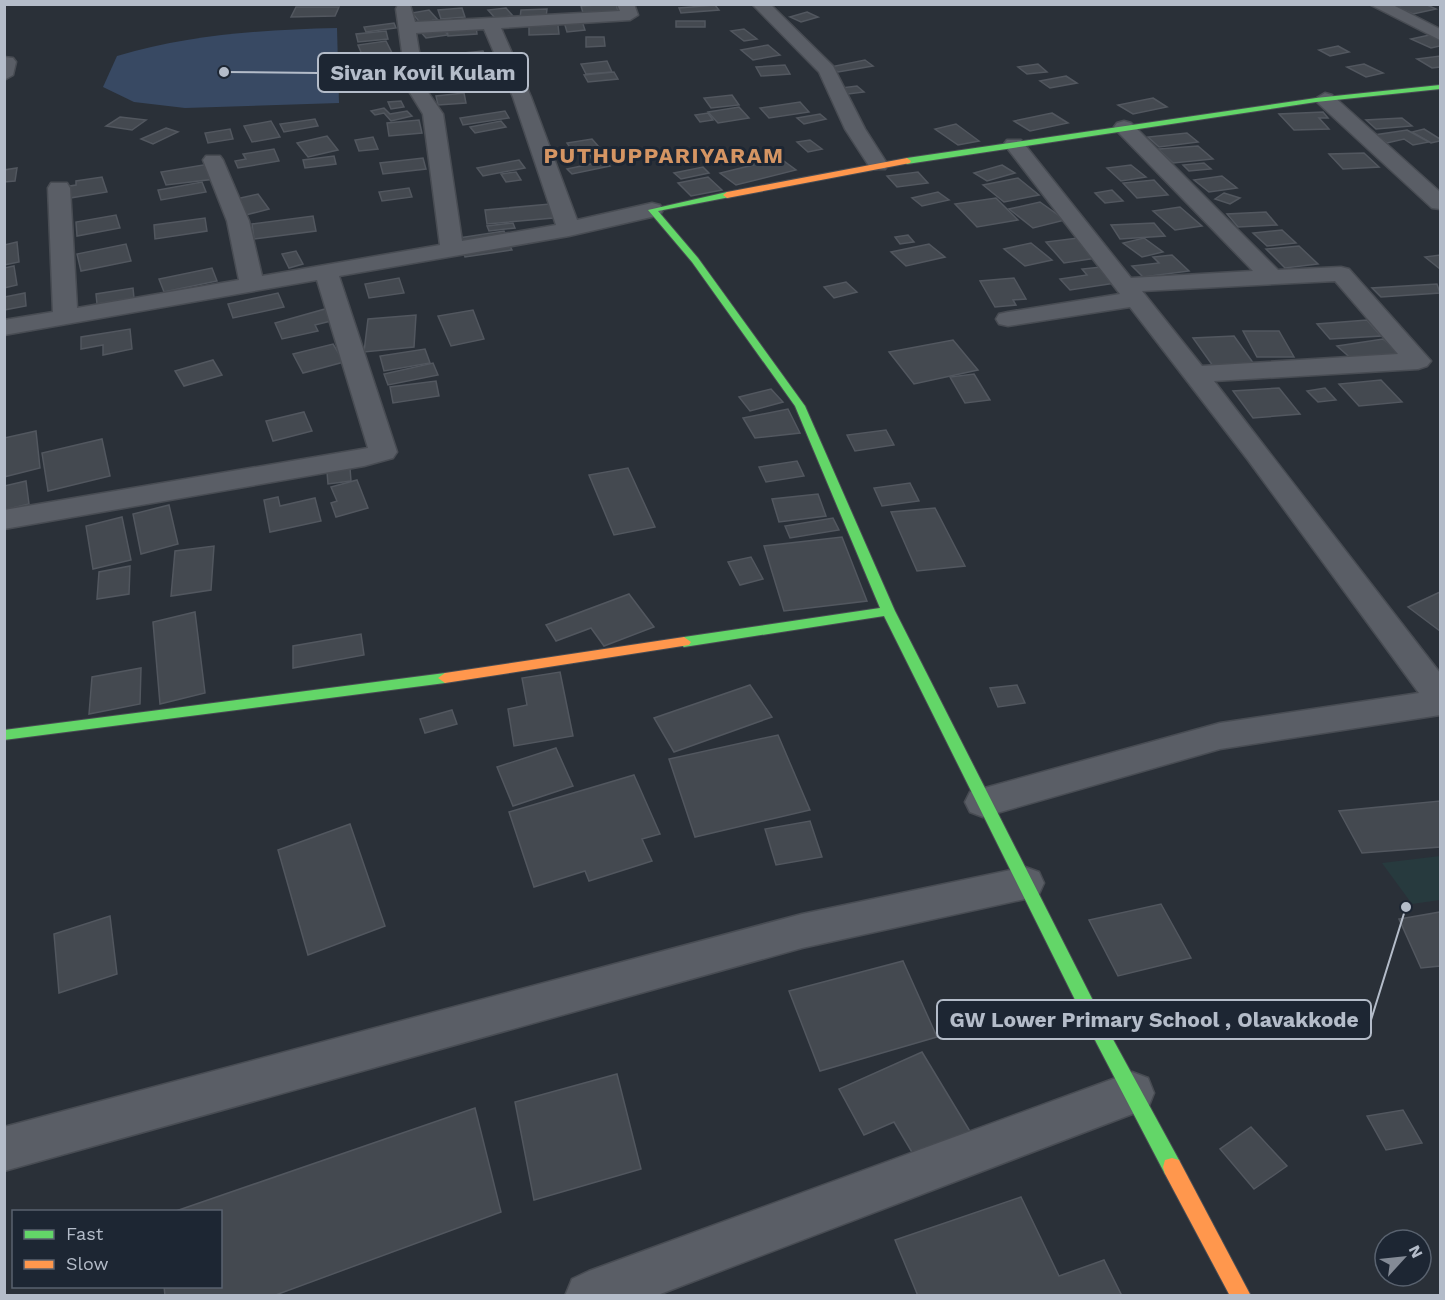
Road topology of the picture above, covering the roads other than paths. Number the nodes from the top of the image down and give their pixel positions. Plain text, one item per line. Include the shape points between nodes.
1 (624, 4) edge
2 (760, 4) edge
3 (1377, 4) edge
4 (490, 22) junction
5 (1440, 35) edge
6 (1440, 87) edge
7 (1325, 99) junction
8 (1124, 127) junction
9 (1014, 144) junction
10 (213, 160) dead end
11 (878, 165) junction
12 (59, 188) dead end
13 (1440, 203) edge
14 (652, 210) junction
15 (569, 229) junction
16 (452, 249) junction
17 (326, 271) junction
18 (1272, 277) junction
19 (252, 284) junction
20 (1130, 292) junction
21 (65, 317) junction
22 (1008, 319) dead end
23 (4, 328) edge
24 (1196, 374) junction
25 (4, 520) edge
26 (888, 611) junction
27 (1440, 697) edge
28 (1440, 703) edge
29 (4, 735) edge
30 (983, 802) junction
31 (1024, 883) junction
32 (1132, 1093) junction
33 (4, 1149) edge
34 (589, 1296) edge
35 (1241, 1296) edge

1 - 4 street via 630,15
2 - 11 street via 827,69 855,129
3 - 5 street
4 - 15 street via 522,97
4 - 16 street via 406,18 416,88 433,114
6 - 7 street
7 - 8 street
7 - 13 street
8 - 9 street
8 - 18 street
9 - 11 street
9 - 20 street
10 - 19 street via 238,221
11 - 14 street
12 - 21 street
14 - 15 street
14 - 26 street via 695,260 800,406
15 - 16 street
16 - 17 street
17 - 19 street
17 - 25 street via 383,452
18 - 20 street
18 - 24 street via 1341,274 1418,362
19 - 21 street
20 - 22 street
20 - 24 street
21 - 23 street
24 - 27 street
26 - 29 street via 500,671
26 - 30 street
28 - 30 street via 1220,736
30 - 31 street
31 - 32 street
31 - 33 street via 802,931
32 - 34 street
32 - 35 street

